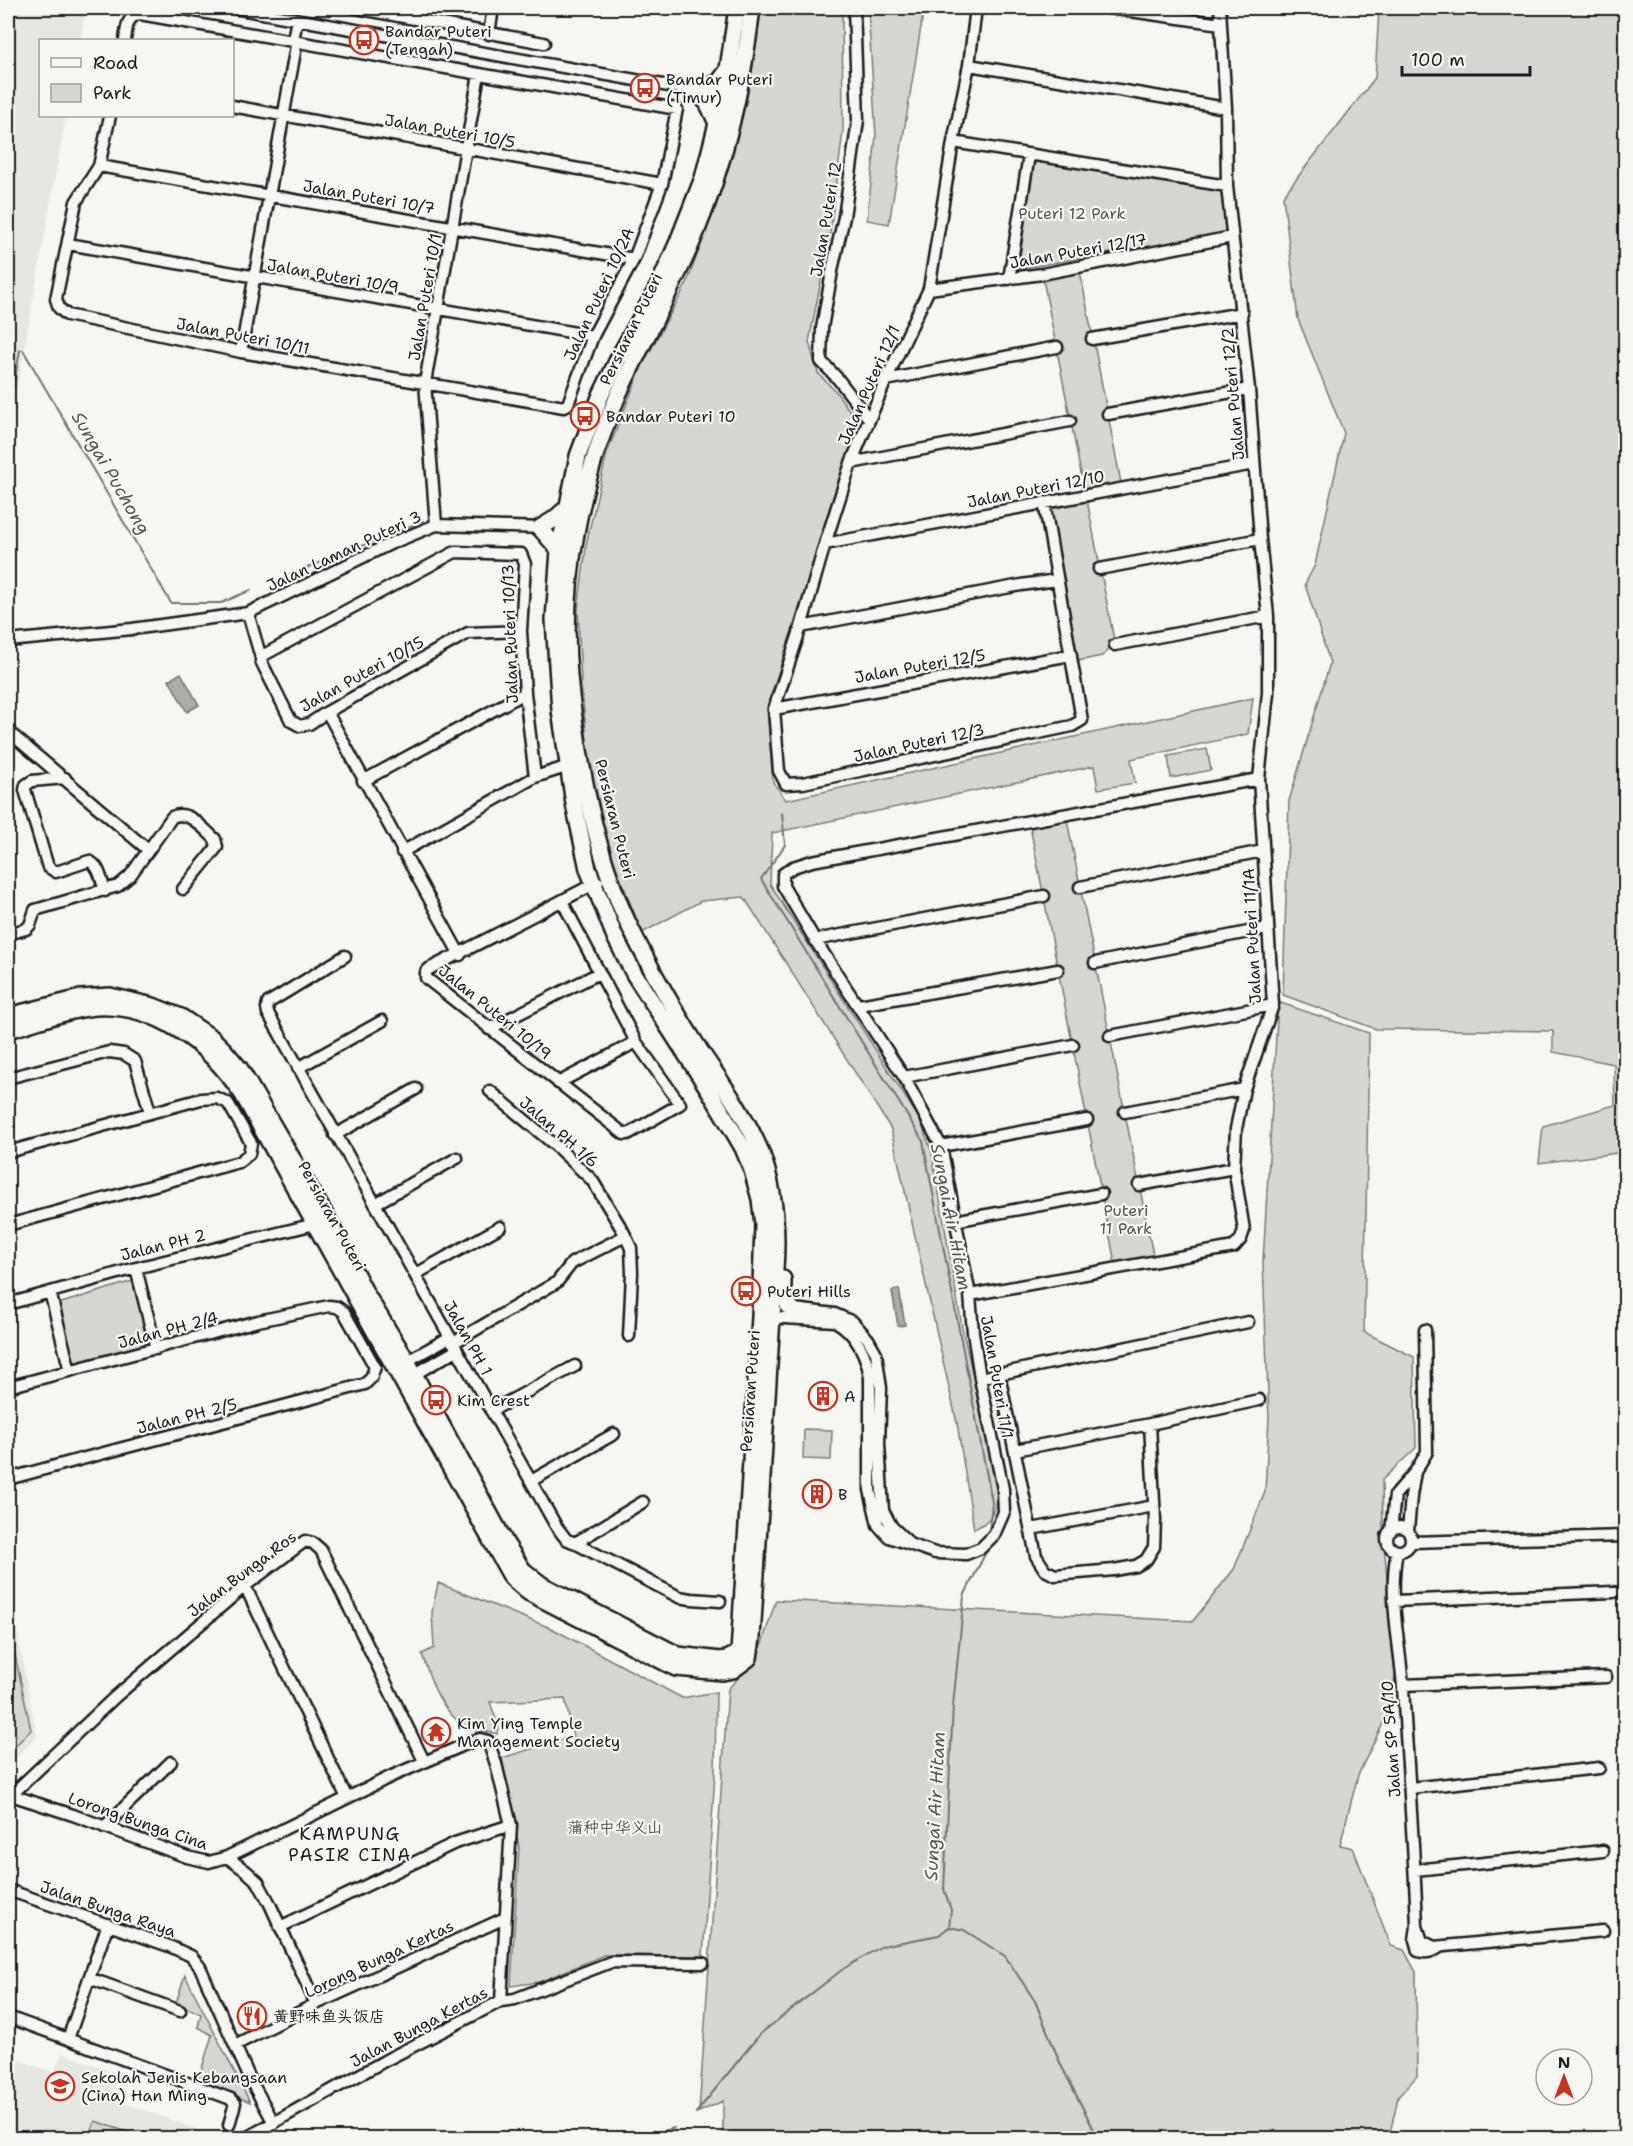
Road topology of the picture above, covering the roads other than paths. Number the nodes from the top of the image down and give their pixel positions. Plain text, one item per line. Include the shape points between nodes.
1 (234, 8) edge
2 (355, 8) edge
3 (493, 8) edge
4 (737, 8) edge
5 (752, 8) edge
6 (854, 8) edge
7 (976, 8) edge
8 (1109, 8) edge
9 (1220, 8) edge
10 (302, 19) junction
11 (1221, 24) junction
12 (489, 34) junction
13 (125, 39) edge
14 (298, 43) junction
15 (544, 43) dead end
16 (969, 65) junction
17 (729, 70) junction
18 (479, 74) junction
19 (694, 91) junction
20 (731, 97) junction
21 (234, 106) edge
22 (1226, 108) junction
23 (284, 116) junction
24 (110, 117) edge
25 (716, 121) junction
26 (953, 142) junction
27 (466, 149) junction
28 (1029, 155) junction
29 (99, 166) junction
30 (662, 184) junction
31 (1227, 186) junction
32 (269, 195) junction
33 (452, 227) junction
34 (1232, 237) junction
35 (68, 244) junction
36 (634, 259) junction
37 (255, 277) junction
38 (1009, 279) junction
39 (929, 289) junction
40 (438, 309) junction
41 (1242, 313) junction
42 (593, 336) junction
43 (1092, 339) dead end
44 (1057, 347) dead end
45 (241, 352) junction
46 (886, 380) junction
47 (425, 383) junction
48 (1249, 389) junction
49 (564, 407) joint
50 (1108, 414) dead end
51 (869, 419) junction
52 (1070, 421) dead end
53 (851, 463) junction
54 (1254, 465) junction
55 (583, 500) junction
56 (1044, 502) junction
57 (567, 508) junction
58 (436, 525) junction
59 (540, 528) junction
60 (563, 528) junction
61 (1260, 539) junction
62 (825, 544) junction
63 (566, 549) junction
64 (1099, 570) dead end
65 (1057, 580) junction
66 (248, 613) junction
67 (1268, 616) junction
68 (801, 627) junction
69 (521, 631) junction
70 (8, 641) edge
71 (1115, 645) dead end
72 (1071, 655) junction
73 (264, 656) junction
74 (525, 693) junction
75 (774, 709) junction
76 (327, 712) junction
77 (10, 732) dead end
78 (569, 766) junction
79 (779, 771) joint
80 (65, 777) junction
81 (535, 777) junction
82 (1259, 779) junction
83 (363, 781) junction
84 (147, 849) junction
85 (1263, 851) junction
86 (402, 852) junction
87 (608, 878) junction
88 (594, 884) junction
89 (1080, 887) dead end
90 (183, 889) dead end
91 (105, 891) junction
92 (1044, 896) dead end
93 (561, 901) junction
94 (1268, 928) junction
95 (8, 934) edge
96 (815, 940) junction
97 (459, 955) junction
98 (345, 956) dead end
99 (1095, 963) dead end
100 (1058, 970) dead end
101 (599, 973) junction
102 (859, 1005) junction
103 (1273, 1005) junction
104 (10, 1019) edge
105 (382, 1021) dead end
106 (489, 1029) junction
107 (1110, 1036) dead end
108 (636, 1042) junction
109 (1073, 1045) dead end
110 (298, 1068) junction
111 (904, 1077) junction
112 (8, 1078) edge
113 (558, 1083) junction
114 (416, 1089) dead end
115 (1244, 1089) junction
116 (490, 1091) dead end
117 (150, 1112) junction
118 (1125, 1112) dead end
119 (1087, 1120) dead end
120 (335, 1135) junction
121 (941, 1146) junction
122 (8, 1152) edge
123 (457, 1158) dead end
124 (1234, 1168) junction
125 (1139, 1185) dead end
126 (1101, 1194) dead end
127 (375, 1204) junction
128 (954, 1221) junction
129 (321, 1222) junction
130 (8, 1225) edge
131 (500, 1227) dead end
132 (625, 1236) junction
133 (777, 1238) junction
134 (136, 1268) junction
135 (416, 1274) junction
136 (50, 1292) junction
137 (970, 1296) junction
138 (8, 1304) edge
139 (792, 1309) junction
140 (766, 1312) junction
141 (1248, 1322) dead end
142 (1425, 1330) dead end
143 (629, 1336) dead end
144 (453, 1343) junction
145 (156, 1349) junction
146 (574, 1366) dead end
147 (70, 1371) junction
148 (404, 1371) junction
149 (999, 1374) junction
150 (371, 1378) joint
151 (980, 1378) junction
152 (8, 1387) edge
153 (1259, 1400) dead end
154 (491, 1411) junction
155 (1150, 1424) junction
156 (614, 1434) dead end
157 (1015, 1450) junction
158 (1415, 1472) junction
159 (8, 1479) edge
160 (531, 1481) junction
161 (643, 1502) dead end
162 (1154, 1506) junction
163 (1031, 1529) junction
164 (1390, 1531) junction
165 (1626, 1536) edge
166 (1410, 1537) junction
167 (909, 1543) junction
168 (575, 1544) junction
169 (1397, 1551) junction
170 (245, 1586) junction
171 (1614, 1592) dead end
172 (720, 1601) dead end
173 (1394, 1601) junction
174 (1606, 1677) dead end
175 (1403, 1685) junction
176 (424, 1761) junction
177 (171, 1762) dead end
178 (1599, 1768) dead end
179 (1410, 1788) junction
180 (9, 1796) edge
181 (347, 1798) junction
182 (511, 1825) junction
183 (104, 1827) junction
184 (1603, 1851) dead end
185 (227, 1857) junction
186 (1414, 1870) junction
187 (8, 1890) edge
188 (505, 1918) junction
189 (108, 1924) junction
190 (280, 1927) junction
191 (1603, 1931) dead end
192 (703, 1963) dead end
193 (89, 1978) junction
194 (501, 2001) junction
195 (316, 2004) junction
196 (180, 2012) dead end
197 (8, 2017) edge
198 (68, 2039) junction
199 (235, 2045) junction
200 (274, 2123) junction
201 (228, 2125) dead end
202 (254, 2137) edge

1 - 10 street
2 - 12 street
3 - 12 street
4 - 17 main road, Persiaran Puteri
5 - 20 main road, Persiaran Puteri via 745,64
6 - 51 street, Jalan Puteri 12 via 858,120 822,328 821,361
7 - 16 street, Jalan Puteri 12/1
8 - 11 street
9 - 11 street, Jalan Puteri 12/2
10 - 14 street
10 - 19 street
11 - 22 street, Jalan Puteri 12/2
12 - 15 street
13 - 14 street via 129,20 137,14
14 - 18 street
14 - 23 street
16 - 22 street
16 - 26 street, Jalan Puteri 12/1
17 - 19 main road via 718,83
17 - 20 main road, Persiaran Puteri
18 - 27 street, Jalan Puteri 10/1
18 - 30 street, Jalan Puteri 10/2A via 677,109
19 - 20 street
19 - 25 main road via 707,102
20 - 25 main road, Persiaran Puteri
20 - 55 main road, Persiaran Puteri via 727,145 696,232 619,393
21 - 23 street, Jalan Puteri 10/5
22 - 31 street, Jalan Puteri 12/2
23 - 27 street, Jalan Puteri 10/5
23 - 32 street
24 - 29 street
25 - 57 main road, Persiaran Puteri via 703,178 677,244 591,417
26 - 28 street
26 - 39 street, Jalan Puteri 12/1
27 - 30 street, Jalan Puteri 10/5
27 - 33 street, Jalan Puteri 10/1
28 - 31 street
28 - 38 street
29 - 32 street, Jalan Puteri 10/7
29 - 35 street via 76,202
30 - 36 street, Jalan Puteri 10/2A
31 - 34 street, Jalan Puteri 12/2
32 - 33 street, Jalan Puteri 10/7
32 - 37 street
33 - 36 street, Jalan Puteri 10/7
33 - 40 street, Jalan Puteri 10/1
34 - 38 street, Jalan Puteri 12/17
34 - 41 street, Jalan Puteri 12/2
35 - 37 street, Jalan Puteri 10/9
35 - 45 street, Jalan Puteri 10/11 via 56,299 67,315
36 - 42 street, Jalan Puteri 10/2A
37 - 40 street, Jalan Puteri 10/9
37 - 45 street
38 - 39 street, Jalan Puteri 12/17
39 - 46 street, Jalan Puteri 12/1
40 - 42 street, Jalan Puteri 10/9
40 - 47 street, Jalan Puteri 10/1
41 - 43 street
41 - 48 street, Jalan Puteri 12/2
42 - 49 street, Jalan Puteri 10/2A
44 - 46 street
45 - 47 street, Jalan Puteri 10/11
46 - 51 street, Jalan Puteri 12/1
47 - 49 street, Jalan Puteri 10/11
47 - 58 street, Jalan Puteri 10/1
48 - 50 street
48 - 54 street, Jalan Puteri 12/2
51 - 53 street, Jalan Puteri 12/1
52 - 53 street
53 - 62 street, Jalan Puteri 12/1
54 - 56 street, Jalan Puteri 12/10
54 - 61 street, Jalan Puteri 12/2
55 - 60 main road
55 - 63 main road, Persiaran Puteri
56 - 62 street, Jalan Puteri 12/10
56 - 65 street
57 - 59 main road
57 - 60 main road, Persiaran Puteri
58 - 59 street, Jalan Laman Puteri 3
58 - 66 street, Jalan Laman Puteri 3
59 - 60 street, Jalan Laman Puteri 3
59 - 63 main road
60 - 63 main road, Persiaran Puteri
61 - 64 street
61 - 67 street, Jalan Puteri 12/2
62 - 68 street, Jalan Puteri 12/1
63 - 78 main road, Persiaran Puteri via 555,641
63 - 87 main road, Persiaran Puteri via 571,702
65 - 68 street
65 - 72 street
66 - 70 street, Jalan Laman Puteri 3
66 - 73 street
67 - 71 street
67 - 82 street, Jalan Puteri 12/2 via 1268,693
68 - 75 street, Jalan Puteri 12/1
69 - 73 street, Jalan Puteri 10/13 via 525,564 521,554 455,552
69 - 74 street, Jalan Puteri 10/13
69 - 76 street, Jalan Puteri 10/15 via 468,633
72 - 75 street, Jalan Puteri 12/5
72 - 79 street, Jalan Puteri 12/3 via 1082,720 1072,726 803,783 786,784
73 - 76 street, Jalan Puteri 10/15 via 262,664 291,721 300,726 309,724
74 - 81 street, Jalan Puteri 10/13
74 - 83 street
75 - 79 street, Jalan Puteri 12/1
76 - 83 street
77 - 80 street
78 - 81 street
78 - 88 main road, Persiaran Puteri via 580,834
80 - 84 street
80 - 91 street via 32,781 25,790 48,867 56,872 93,862
81 - 86 street
82 - 85 street, Jalan Puteri 11/1A
82 - 96 street, Jalan Puteri 11/1 via 793,867 783,874 783,886
83 - 86 street
84 - 90 street via 179,813 187,815 215,839 217,847
84 - 91 street via 130,876
85 - 89 street
85 - 94 street, Jalan Puteri 11/1A
86 - 97 street
87 - 88 street, Jalan Puteri 10/19
87 - 133 main road, Persiaran Puteri via 647,960 759,1148 774,1205
88 - 93 street, Jalan Puteri 10/19
88 - 140 main road, Persiaran Puteri via 634,974 726,1117 752,1170 763,1224
91 - 95 street via 35,910 26,929
92 - 96 street
93 - 97 street, Jalan Puteri 10/19
93 - 101 street
94 - 99 street
94 - 103 street, Jalan Puteri 11/1A
96 - 102 street, Jalan Puteri 11/1
97 - 106 street, Jalan Puteri 10/19 via 429,969 426,978
98 - 110 street, Jalan PH 1 via 268,1003 268,1013
100 - 102 street
101 - 106 street
101 - 108 street
102 - 111 street, Jalan Puteri 11/1
103 - 107 street
103 - 115 street, Jalan Puteri 11/1A
104 - 129 main road, Persiaran Puteri via 81,998 110,996 153,1006 197,1026 240,1069
105 - 110 street
106 - 113 street, Jalan Puteri 10/19
108 - 113 street
108 - 113 street, Jalan Puteri 10/19 via 680,1104 628,1134
109 - 111 street
110 - 120 street, Jalan PH 1
111 - 121 street, Jalan Puteri 11/1
112 - 117 street via 109,1052 124,1054 135,1061
114 - 120 street
115 - 118 street
115 - 124 street, Jalan Puteri 11/1A
116 - 132 street, Jalan PH 1/6 via 592,1180
117 - 122 street
117 - 130 street via 218,1098 228,1103 251,1143 249,1154 239,1162
119 - 121 street
120 - 127 street, Jalan PH 1
121 - 128 street, Jalan Puteri 11/1
123 - 127 street
124 - 125 street
124 - 137 street, Jalan Puteri 11/1A via 1244,1230 1234,1246
126 - 128 street
127 - 135 street, Jalan PH 1
128 - 137 street, Jalan Puteri 11/1
129 - 134 street, Jalan PH 2
129 - 148 main road, Persiaran Puteri via 366,1294
131 - 135 street
132 - 143 street, Jalan PH 1/6 via 631,1248 632,1265
132 - 144 street via 572,1263 557,1282
133 - 139 main road via 784,1261 783,1297
133 - 140 main road, Persiaran Puteri
134 - 136 street, Jalan PH 2
134 - 145 street
135 - 144 street, Jalan PH 1
136 - 138 street, Jalan PH 2
136 - 147 street
137 - 151 street, Jalan Puteri 11/1
139 - 140 street, Jalan Puteri 11/1
139 - 167 street, Jalan Puteri 11/1 via 835,1314 853,1322 876,1353 881,1388 883,1511 892,1527
140 - 148 main road, Persiaran Puteri via 739,1653 727,1659 678,1655 529,1575 506,1544
140 - 167 street, Jalan Puteri 11/1 via 835,1321 857,1342 868,1360 870,1378 873,1508 878,1525 889,1537
141 - 149 street
142 - 158 street via 1427,1452
144 - 148 street
144 - 154 street, Jalan PH 1
145 - 147 street, Jalan PH 2/4
145 - 150 street, Jalan PH 2/4 via 258,1321 337,1307 344,1312 375,1367
146 - 154 street
147 - 152 street, Jalan PH 2/4
149 - 151 street
149 - 157 street
150 - 159 street, Jalan PH 2/5 via 365,1384 268,1411
151 - 167 street, Jalan Puteri 11/1 via 1003,1489 1004,1512 994,1535 981,1548 966,1554 935,1553
153 - 155 street
154 - 160 street, Jalan PH 1
155 - 157 street
155 - 162 street
156 - 160 street
157 - 163 street
158 - 164 street via 1395,1495
158 - 166 street
160 - 168 street, Jalan PH 1 via 556,1526
161 - 168 street
162 - 163 street
162 - 163 street via 1154,1547 1146,1560 1136,1566 1055,1575 1045,1570 1036,1556
164 - 166 street via 1397,1527
164 - 169 street via 1388,1545
165 - 166 street
166 - 169 street via 1407,1548
168 - 172 street, Jalan PH 1 via 679,1596
169 - 173 street, Jalan SP 5A/10
170 - 176 street, Jalan Bunga Ros via 304,1541 321,1550
170 - 180 street, Jalan Bunga Ros via 115,1697
170 - 181 street
171 - 173 street
173 - 175 street, Jalan SP 5A/10
174 - 175 street
175 - 179 street, Jalan SP 5A/10
176 - 181 street
176 - 182 street, Jalan Bunga Kertas via 473,1741 488,1741
177 - 183 street
178 - 179 street
179 - 186 street, Jalan SP 5A/10
180 - 183 street, Lorong Bunga Cina
181 - 185 street
182 - 188 street, Jalan Bunga Kertas
182 - 190 street via 455,1843
183 - 185 street, Lorong Bunga Cina via 187,1857 209,1862
184 - 186 street
185 - 190 street, Lorong Bunga Cina via 258,1882
186 - 191 street, Jalan SP 5A/10 via 1418,1951
187 - 189 street, Jalan Bunga Raya
188 - 194 street, Jalan Bunga Kertas
188 - 195 street, Lorong Bunga Kertas
189 - 193 street
189 - 199 street, Jalan Bunga Raya via 191,1956 200,1967
190 - 195 street, Lorong Bunga Cina
192 - 194 street via 611,1962
193 - 196 street
193 - 198 street
194 - 200 street, Jalan Bunga Kertas
195 - 199 street, Lorong Bunga Kertas
197 - 198 street
198 - 201 street via 231,2099 235,2107
199 - 200 street, Jalan Bunga Raya
200 - 202 street, Jalan Bunga Kertas

